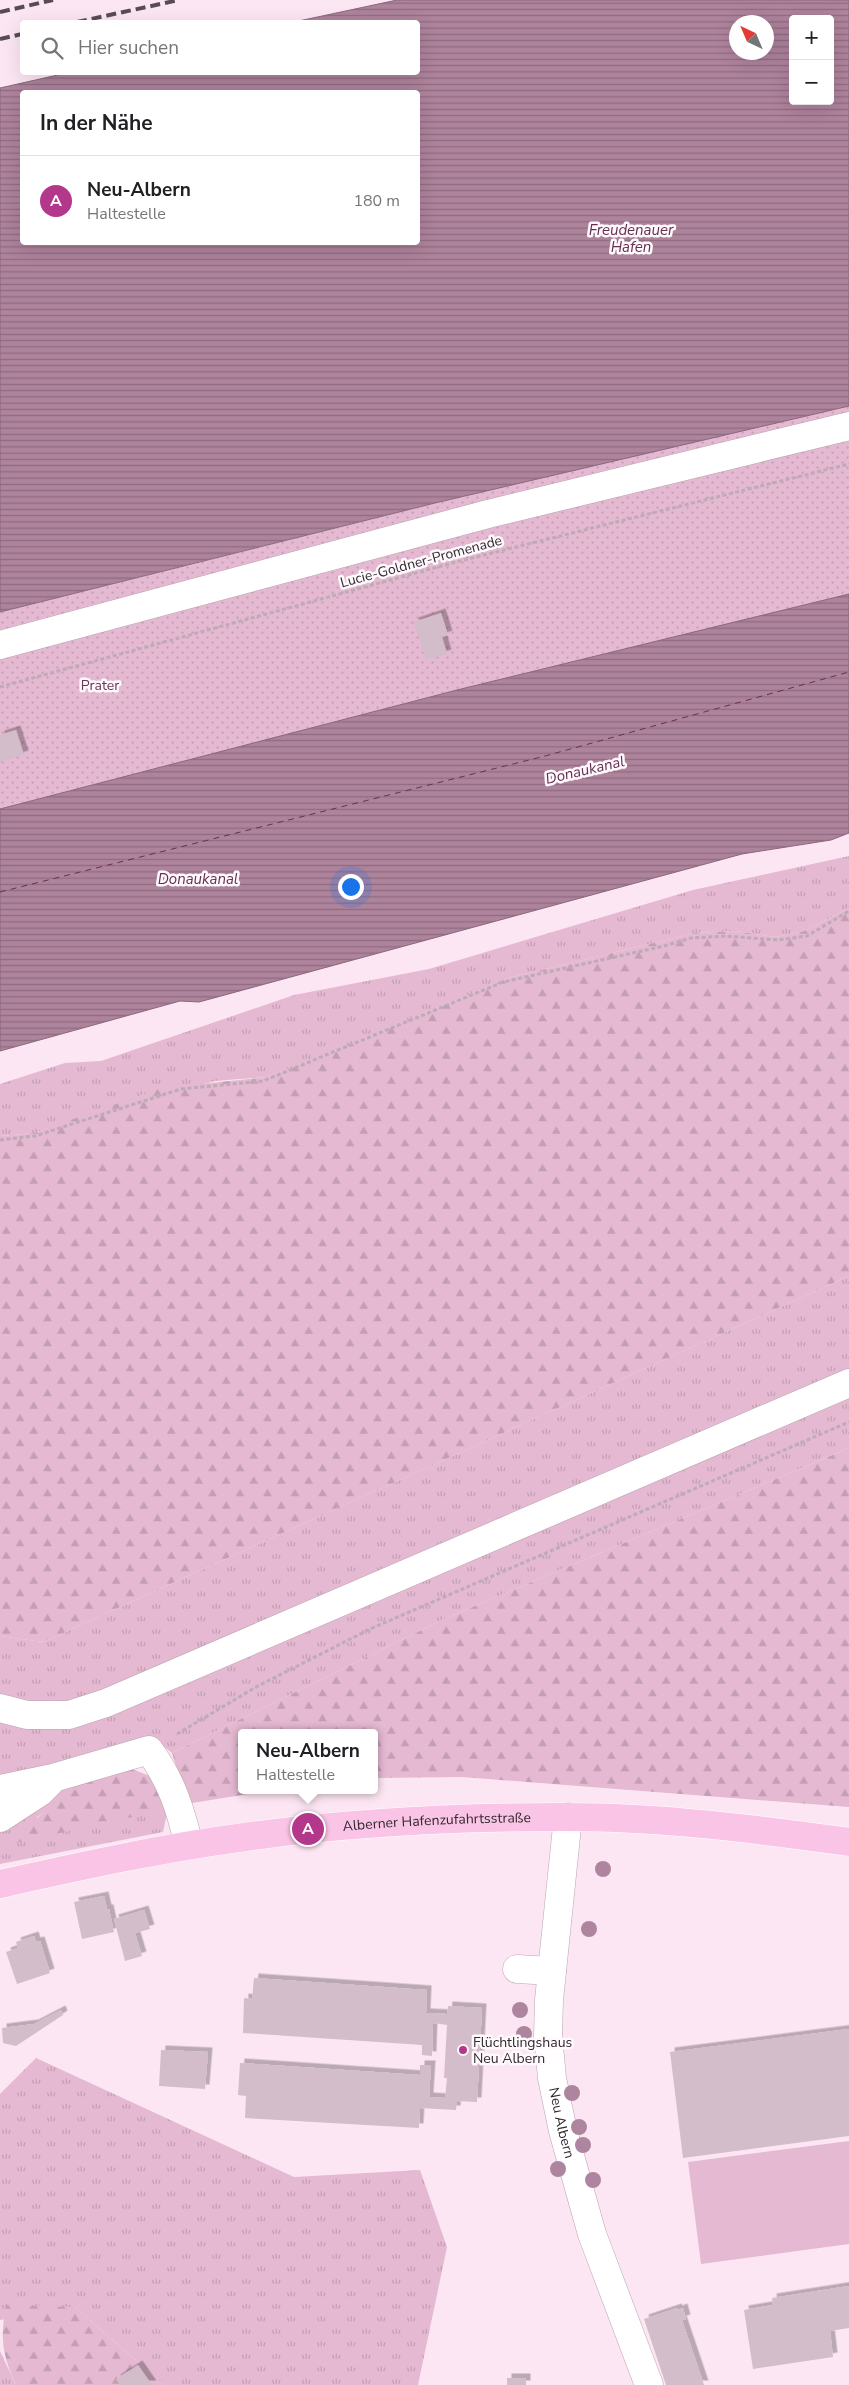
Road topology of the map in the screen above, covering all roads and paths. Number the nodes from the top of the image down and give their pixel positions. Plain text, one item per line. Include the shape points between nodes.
1 (849, 426) edge
2 (849, 464) edge
3 (0, 645) edge
4 (0, 686) edge
5 (849, 911) edge
6 (0, 1140) edge
7 (849, 1383) edge
8 (849, 1422) edge
9 (0, 1708) edge
10 (149, 1750) junction
11 (53, 1778) junction
12 (0, 1790) edge
13 (568, 1817) junction
14 (0, 1818) edge
15 (849, 1842) edge
16 (189, 1845) junction
17 (0, 1884) edge
18 (517, 1969) dead end
19 (552, 1971) junction
20 (648, 2385) edge

1 - 3 street via 488,514
2 - 4 path, Lucie-Goldner-Promenade via 456,562
5 - 6 path via 807,936 778,940 726,936 691,938 503,982 263,1081 181,1089 35,1136
7 - 9 street via 106,1703 69,1715 27,1715
8 - 10 path via 370,1629 256,1687
10 - 11 street
10 - 16 street via 179,1803
11 - 12 street
11 - 14 street via 40,1792
13 - 15 main road, Alberner Hafenzufahrtsstraße via 668,1822
13 - 16 main road, Alberner Hafenzufahrtsstraße via 376,1823
13 - 19 street, Neu Albern
16 - 17 main road, Alberner Hafenzufahrtsstraße
18 - 19 street
19 - 20 street, Neu Albern via 548,2036 552,2078 563,2131 592,2234

